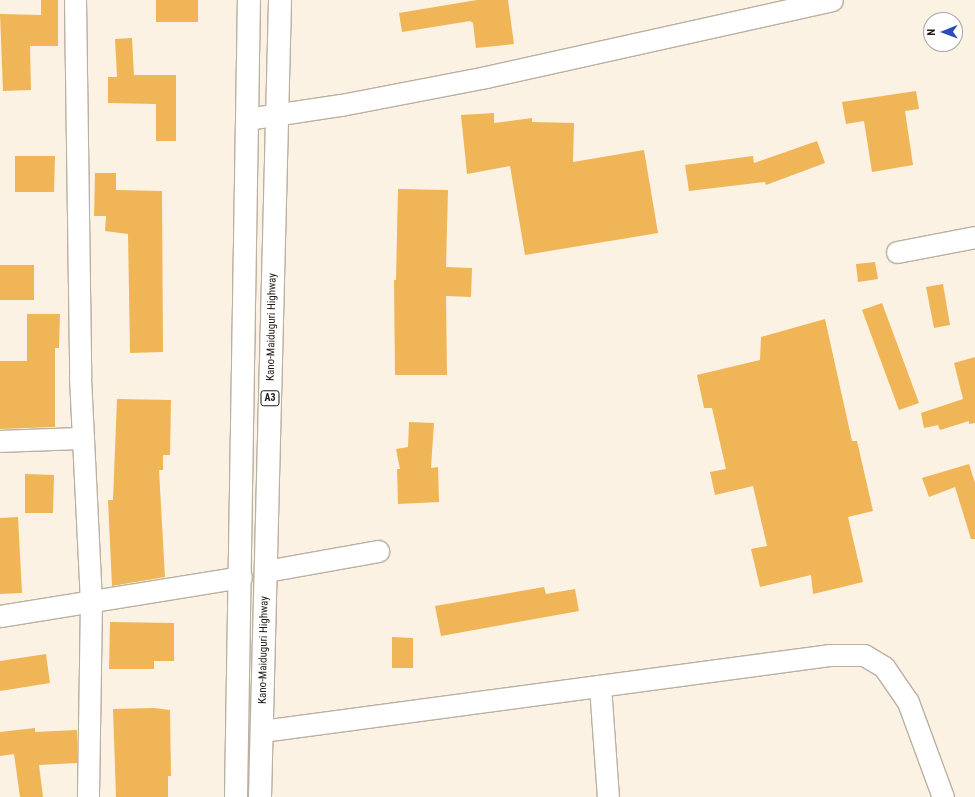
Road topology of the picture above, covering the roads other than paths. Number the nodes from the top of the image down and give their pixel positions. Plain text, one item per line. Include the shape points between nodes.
1 (75, 0) edge
2 (249, 0) edge
3 (280, 0) edge
4 (832, 0) edge
5 (277, 115) junction
6 (247, 119) junction
7 (975, 237) edge
8 (897, 252) dead end
9 (83, 438) junction
10 (0, 441) edge
11 (378, 551) dead end
12 (266, 571) junction
13 (241, 577) junction
14 (91, 602) junction
15 (0, 616) edge
16 (600, 686) junction
17 (262, 730) junction
18 (88, 797) edge
19 (236, 797) edge
20 (260, 797) edge
21 (608, 797) edge
22 (944, 797) edge

1 - 9 street via 79,361
2 - 6 highway
3 - 5 highway, Kano-Maiduguri Highway / A3
4 - 5 street via 486,77
5 - 6 street
5 - 12 highway, Kano-Maiduguri Highway / A3
6 - 13 highway
7 - 8 street
9 - 10 street
9 - 14 street
11 - 12 street
12 - 17 highway, Kano-Maiduguri Highway / A3
13 - 14 street
13 - 19 highway
14 - 15 street
14 - 18 street
16 - 17 street
16 - 21 street
16 - 22 street via 829,655 864,654 884,667 908,702
17 - 20 highway, Kano-Maiduguri Highway / A3

